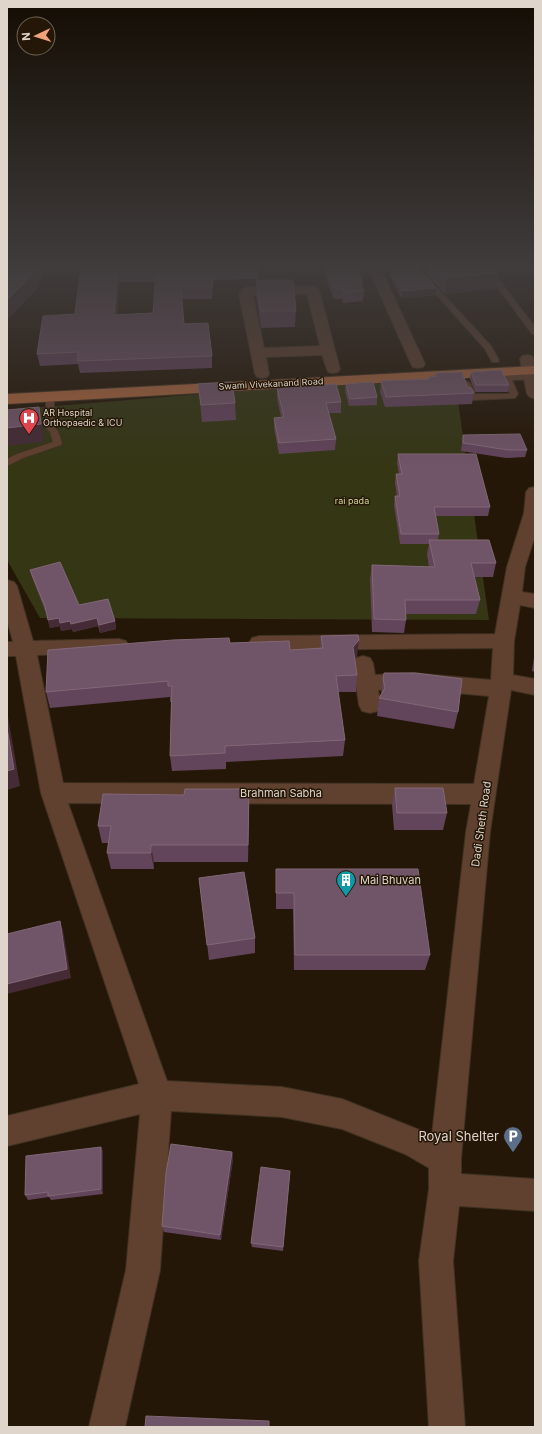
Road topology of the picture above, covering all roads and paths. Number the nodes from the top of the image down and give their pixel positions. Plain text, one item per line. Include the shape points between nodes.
1 (254, 334) edge
2 (323, 334) edge
3 (404, 334) edge
4 (475, 334) edge
5 (327, 350) junction
6 (258, 353) junction
7 (495, 360) junction
8 (418, 364) junction
9 (532, 367) edge
10 (332, 369) junction
11 (262, 374) junction
12 (469, 374) junction
13 (507, 378) junction
14 (7, 387) edge
15 (535, 394) edge
16 (50, 397) junction
17 (7, 399) edge
18 (7, 463) edge
19 (535, 492) edge
20 (7, 586) edge
21 (511, 597) junction
22 (535, 601) edge
23 (504, 641) junction
24 (239, 644) edge
25 (136, 646) edge
26 (16, 649) edge
27 (502, 685) junction
28 (535, 686) edge
29 (370, 705) dead end
30 (53, 793) junction
31 (485, 794) junction
32 (157, 1095) junction
33 (7, 1131) edge
34 (445, 1159) junction
35 (445, 1189) junction
36 (535, 1195) edge
37 (107, 1427) edge
38 (447, 1427) edge

1 - 6 street
2 - 5 street
3 - 8 street
4 - 7 lane
5 - 6 street
5 - 10 street
6 - 11 street
7 - 8 main road, Swami Vivekanand Road
7 - 9 main road, Swami Vivekanand Road
8 - 10 main road, Swami Vivekanand Road
9 - 12 main road, Swami Vivekanand Road
9 - 13 lane
9 - 15 street
10 - 11 main road, Swami Vivekanand Road
11 - 14 main road, Swami Vivekanand Road
12 - 13 lane via 502,373
12 - 13 lane via 463,377 471,396 474,397 512,396 514,394
12 - 16 main road, Swami Vivekanand Road
16 - 17 main road, Swami Vivekanand Road
16 - 18 lane via 50,428 54,431 58,443
19 - 21 street, Dadi Sheth Road via 533,513 516,567
20 - 26 street
21 - 22 street
21 - 23 street, Dadi Sheth Road
23 - 24 street
23 - 27 street, Dadi Sheth Road
25 - 26 street
26 - 30 street
27 - 28 street
27 - 29 street via 412,681 364,673
27 - 31 street, Dadi Sheth Road
30 - 31 street, Brahman Sabha
30 - 32 street
31 - 34 street, Dadi Sheth Road via 478,832
32 - 33 street
32 - 34 street via 282,1102 342,1114 415,1143
32 - 37 street via 143,1270
34 - 35 street, Dadi Sheth Road
35 - 36 street
35 - 38 street, Dadi Sheth Road via 436,1261

